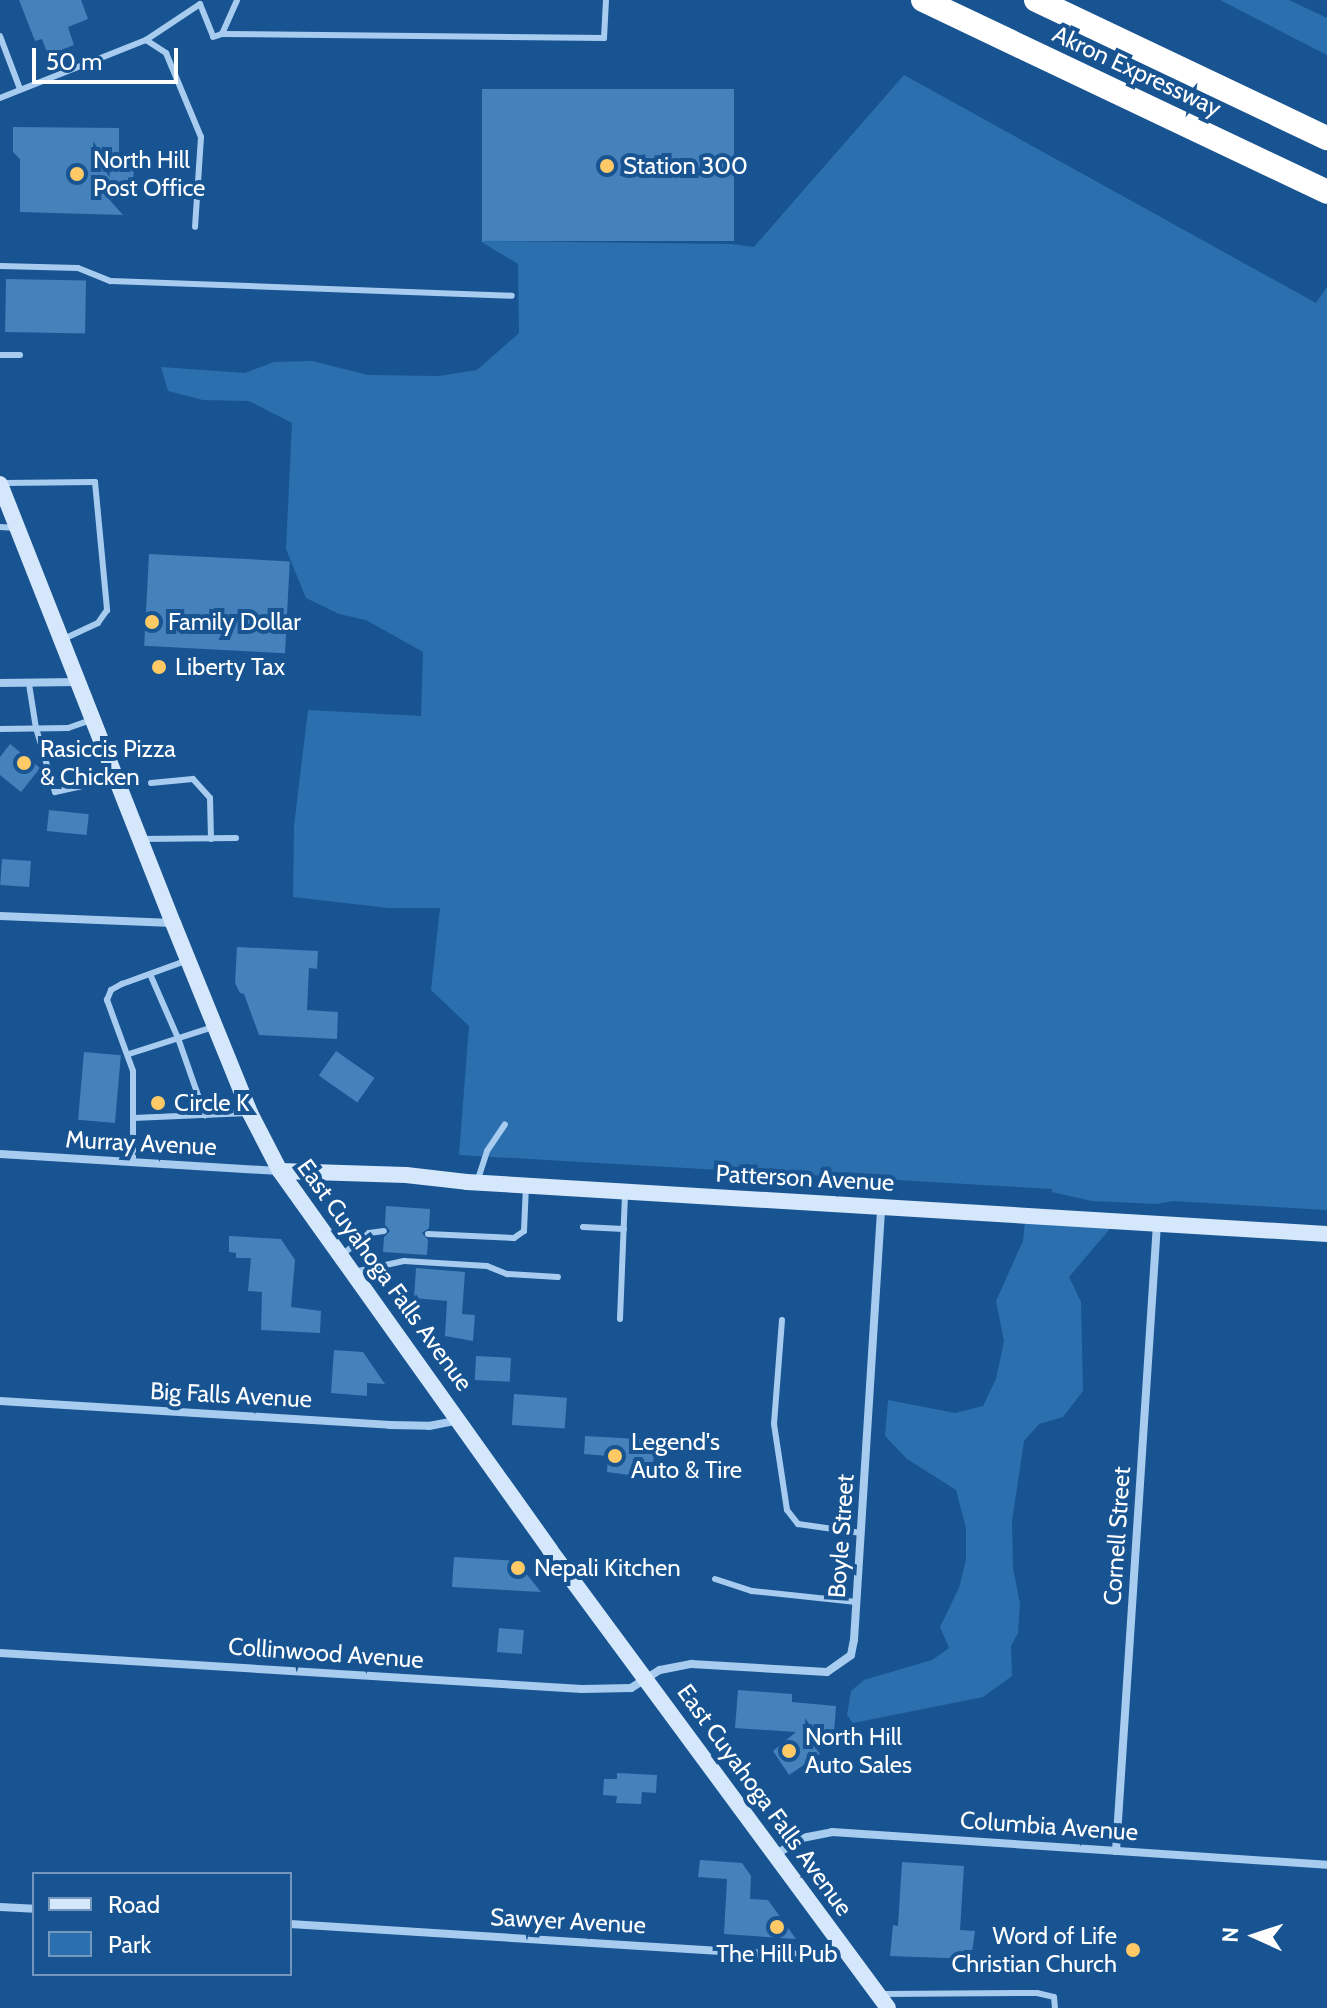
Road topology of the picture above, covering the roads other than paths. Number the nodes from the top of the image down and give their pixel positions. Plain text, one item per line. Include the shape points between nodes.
1 (237, 0) edge
2 (606, 0) edge
3 (923, 0) edge
4 (1036, 0) edge
5 (222, 34) junction
6 (0, 36) edge
7 (146, 40) junction
8 (20, 89) junction
9 (0, 98) edge
10 (1327, 138) edge
11 (1327, 192) edge
12 (195, 227) dead end
13 (0, 266) edge
14 (512, 296) dead end
15 (0, 355) edge
16 (20, 355) dead end
17 (0, 484) edge
18 (0, 527) edge
19 (17, 528) junction
20 (62, 640) junction
21 (79, 682) junction
22 (0, 683) edge
23 (29, 684) junction
24 (94, 719) junction
25 (36, 728) junction
26 (0, 729) edge
27 (117, 778) junction
28 (151, 783) dead end
29 (236, 838) dead end
30 (141, 839) junction
31 (211, 839) junction
32 (0, 916) edge
33 (173, 923) junction
34 (188, 960) junction
35 (150, 974) junction
36 (215, 1027) junction
37 (178, 1038) junction
38 (129, 1054) junction
39 (250, 1113) junction
40 (205, 1115) junction
41 (133, 1118) junction
42 (505, 1124) dead end
43 (0, 1154) edge
44 (133, 1162) junction
45 (280, 1171) junction
46 (476, 1183) junction
47 (526, 1186) junction
48 (625, 1192) junction
49 (881, 1207) junction
50 (1157, 1223) junction
51 (583, 1227) dead end
52 (624, 1229) junction
53 (384, 1231) dead end
54 (428, 1234) dead end
55 (1327, 1234) edge
56 (339, 1257) junction
57 (351, 1273) junction
58 (558, 1277) dead end
59 (620, 1319) dead end
60 (782, 1320) dead end
61 (0, 1401) edge
62 (460, 1420) junction
63 (861, 1533) junction
64 (715, 1579) dead end
65 (856, 1602) junction
66 (0, 1653) edge
67 (647, 1678) junction
68 (1116, 1851) junction
69 (774, 1856) junction
70 (1327, 1865) edge
71 (0, 1907) edge
72 (32, 1909) edge
73 (292, 1924) edge
74 (842, 1945) junction
75 (877, 1994) junction
76 (888, 2008) edge
77 (1055, 2008) edge

1 - 5 lane
2 - 5 lane via 604,38
3 - 11 highway, Akron Expressway
4 - 10 highway, Akron Expressway
5 - 7 lane via 213,37 200,4
6 - 8 lane
7 - 8 lane
7 - 12 lane via 166,53 201,137
8 - 9 lane
13 - 14 lane via 78,268 111,281
15 - 16 lane
17 - 19 street, East Cuyahoga Falls Avenue
17 - 20 lane via 95,482 107,610 98,623
18 - 19 lane
19 - 20 street, East Cuyahoga Falls Avenue
20 - 21 street, East Cuyahoga Falls Avenue
21 - 23 street
21 - 24 street, East Cuyahoga Falls Avenue
22 - 23 street
23 - 25 lane
24 - 25 lane via 68,728
24 - 27 street, East Cuyahoga Falls Avenue
25 - 26 lane
25 - 27 lane via 55,792
27 - 30 street, East Cuyahoga Falls Avenue
28 - 31 lane via 193,779 210,798
29 - 31 lane
30 - 31 lane
30 - 33 street, East Cuyahoga Falls Avenue
32 - 33 street
33 - 34 street, East Cuyahoga Falls Avenue
34 - 35 lane
34 - 36 street, East Cuyahoga Falls Avenue
35 - 37 lane
35 - 38 lane via 111,990 107,1000
36 - 37 lane
36 - 39 street, East Cuyahoga Falls Avenue
37 - 38 lane
37 - 40 lane
38 - 41 lane
39 - 40 lane
39 - 45 street, East Cuyahoga Falls Avenue
40 - 41 lane
41 - 44 lane
42 - 46 lane via 487,1151
43 - 44 street, Murray Avenue
44 - 45 street, Murray Avenue
45 - 46 street, Patterson Avenue
45 - 56 street, East Cuyahoga Falls Avenue
46 - 47 street, Patterson Avenue
47 - 48 street, Patterson Avenue
47 - 54 lane via 524,1231 514,1238
48 - 49 street, Patterson Avenue
48 - 52 lane
49 - 50 street, Patterson Avenue
49 - 63 street, Boyle Street
50 - 55 street, Patterson Avenue
50 - 68 street, Cornell Street
51 - 52 lane
52 - 59 lane
53 - 56 lane via 369,1233
56 - 57 street, East Cuyahoga Falls Avenue
57 - 58 lane via 404,1261
57 - 62 street, East Cuyahoga Falls Avenue
60 - 63 lane via 774,1424 787,1510 798,1524
61 - 62 street, Big Falls Avenue via 390,1425
62 - 67 street, East Cuyahoga Falls Avenue
63 - 65 street, Boyle Street
64 - 65 lane via 752,1591
65 - 67 street, Boyle Street via 851,1655 827,1672 691,1664
66 - 67 street, Collinwood Avenue via 582,1689 631,1688
67 - 69 street, East Cuyahoga Falls Avenue
68 - 69 street, Columbia Avenue via 832,1832 802,1838
68 - 70 street, Columbia Avenue
69 - 74 street, East Cuyahoga Falls Avenue
71 - 72 street
73 - 74 street, Sawyer Avenue via 778,1955 817,1954
74 - 75 street, East Cuyahoga Falls Avenue
75 - 76 street, East Cuyahoga Falls Avenue
75 - 77 lane via 1037,1993 1054,1997

